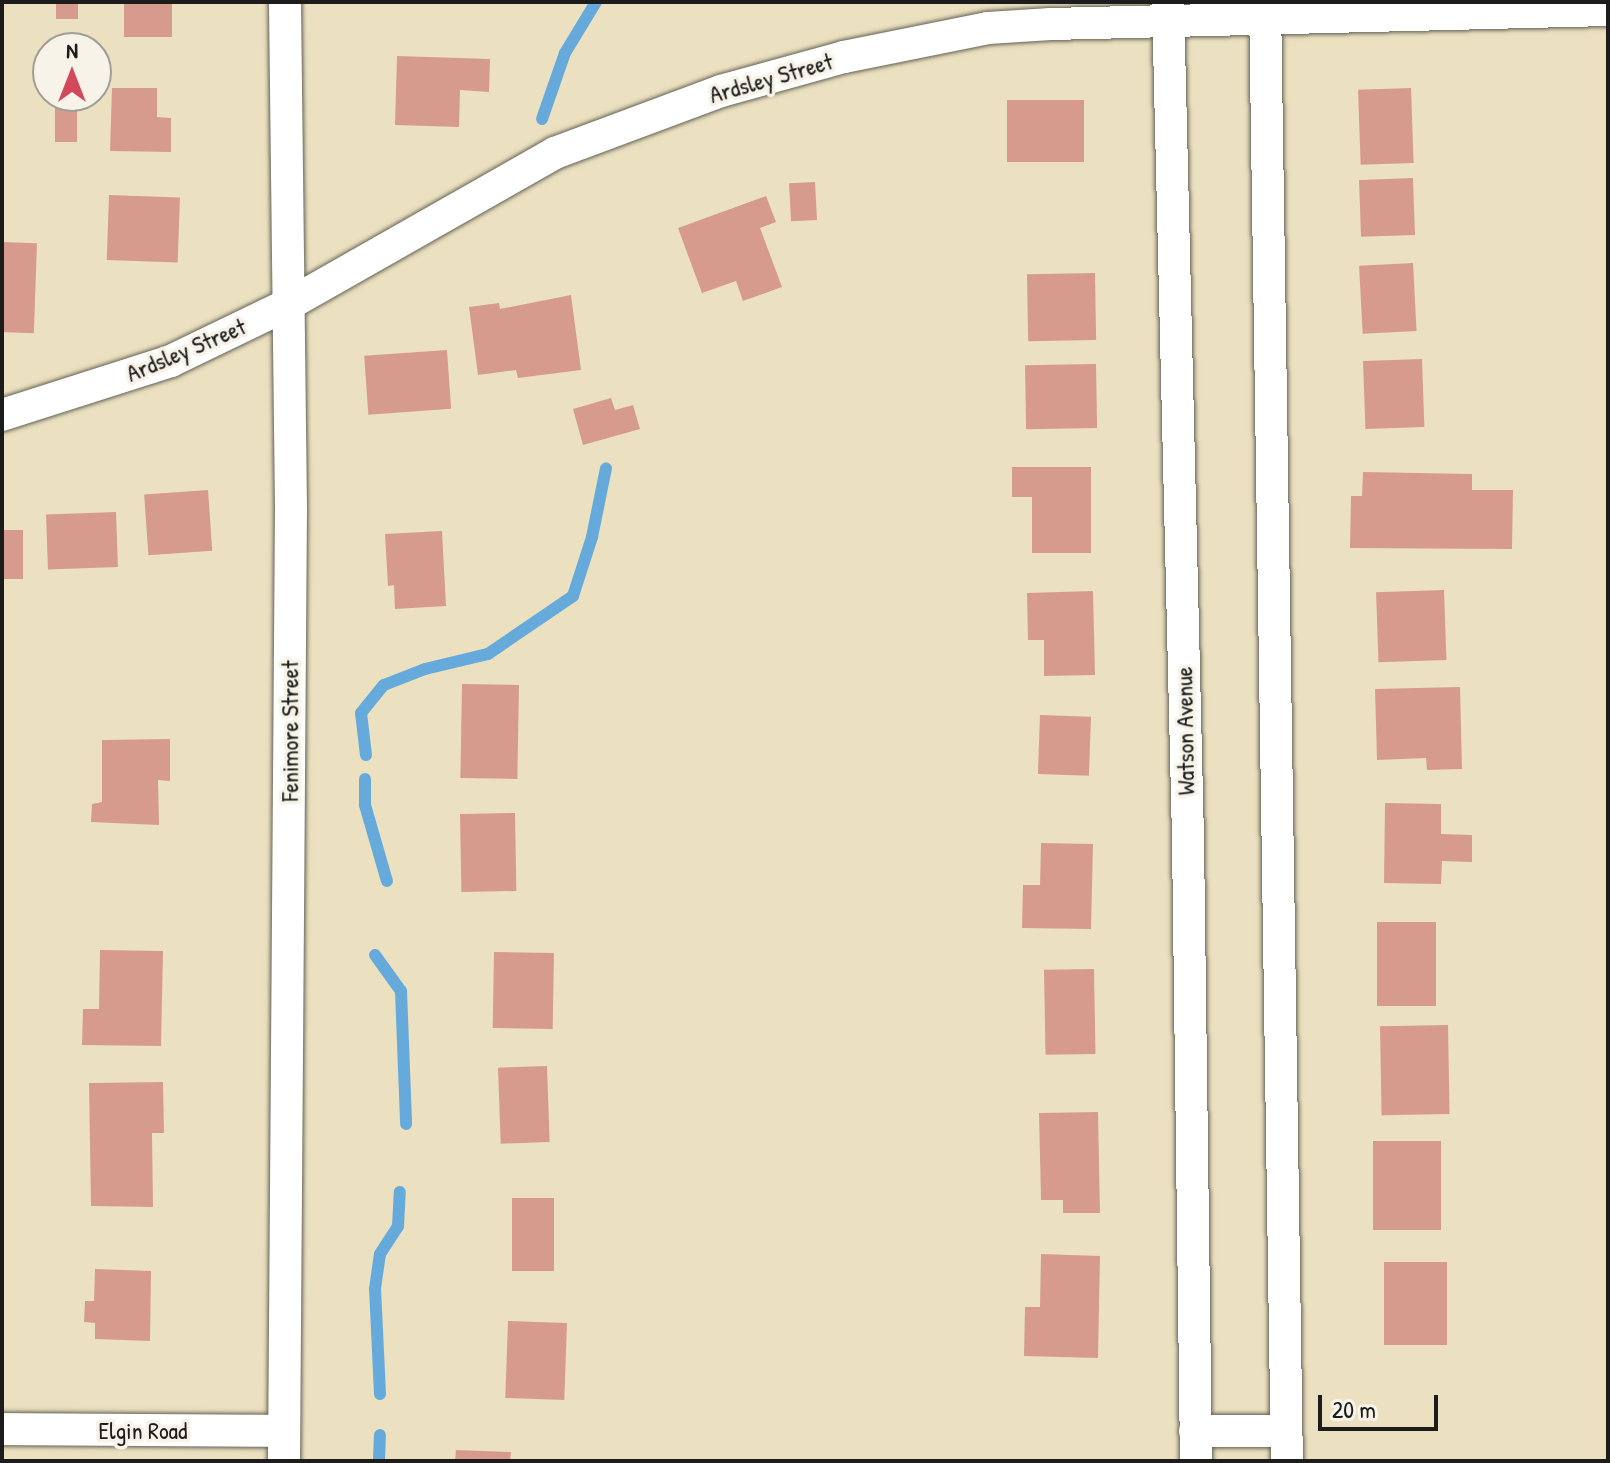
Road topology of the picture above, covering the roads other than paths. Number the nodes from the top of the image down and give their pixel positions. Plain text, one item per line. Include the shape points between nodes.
1 (285, 2) edge
2 (1608, 10) edge
3 (1265, 11) edge
4 (1169, 12) edge
5 (291, 303) junction
6 (2, 415) edge
7 (2, 1429) edge
8 (284, 1446) edge
9 (1196, 1446) edge
10 (1287, 1446) edge

1 - 5 street, Fenimore Street
2 - 3 street, Ardsley Street via 1325,15
3 - 4 street, Ardsley Street
3 - 10 street
4 - 5 street, Ardsley Street via 988,28 844,57 721,91 555,153
4 - 9 street, Watson Avenue
5 - 6 street, Ardsley Street via 171,361
5 - 8 street, Fenimore Street
7 - 8 street, Elgin Road
9 - 10 street

